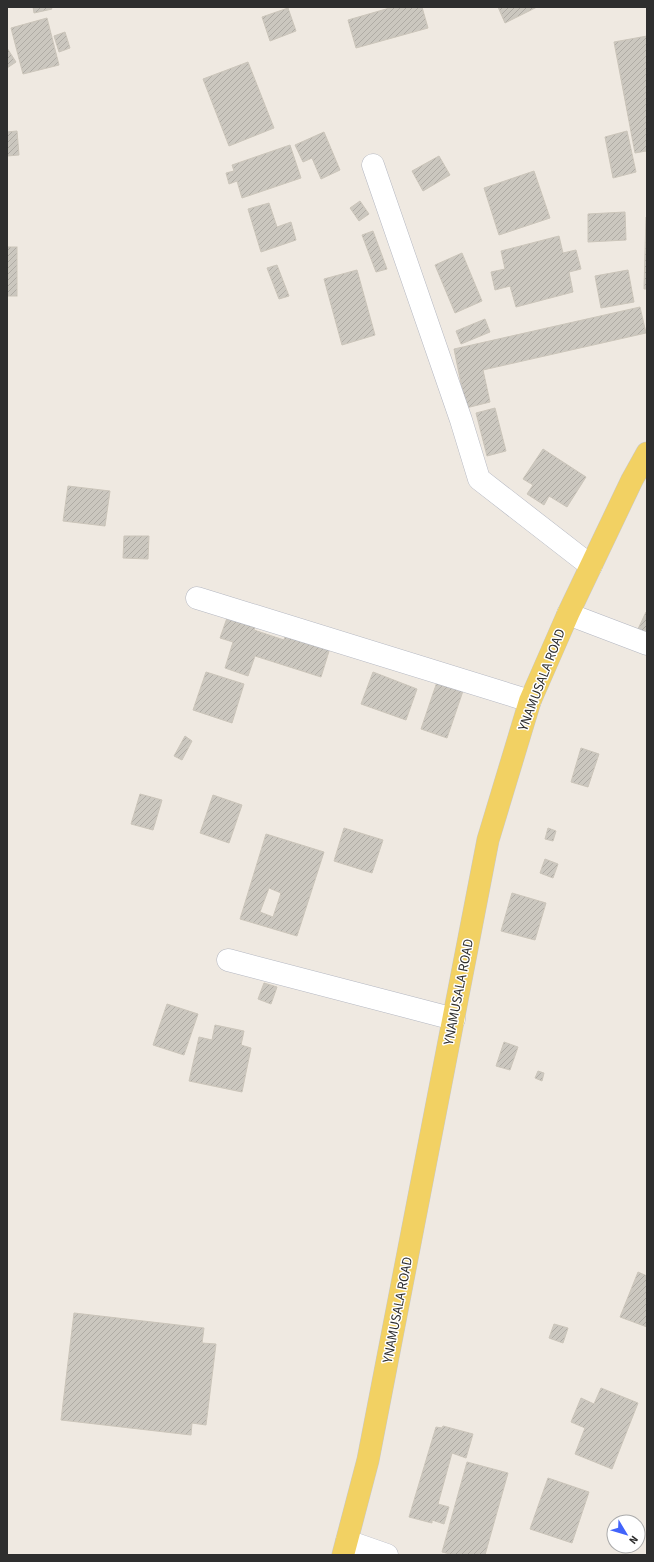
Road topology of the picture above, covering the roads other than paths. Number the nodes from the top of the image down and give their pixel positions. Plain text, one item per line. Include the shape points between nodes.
1 (373, 165) dead end
2 (647, 453) edge
3 (591, 566) junction
4 (197, 598) dead end
5 (568, 614) junction
6 (647, 644) edge
7 (530, 702) junction
8 (228, 960) dead end
9 (454, 1019) junction
10 (345, 1548) edge
11 (388, 1555) edge

1 - 3 street via 479,479
2 - 3 main road, YNAMUSALA ROAD
3 - 5 main road, YNAMUSALA ROAD
4 - 7 street
5 - 6 street
5 - 7 main road, YNAMUSALA ROAD
7 - 9 main road, YNAMUSALA ROAD via 488,840
8 - 9 street
9 - 10 main road, YNAMUSALA ROAD via 368,1460
10 - 11 street

